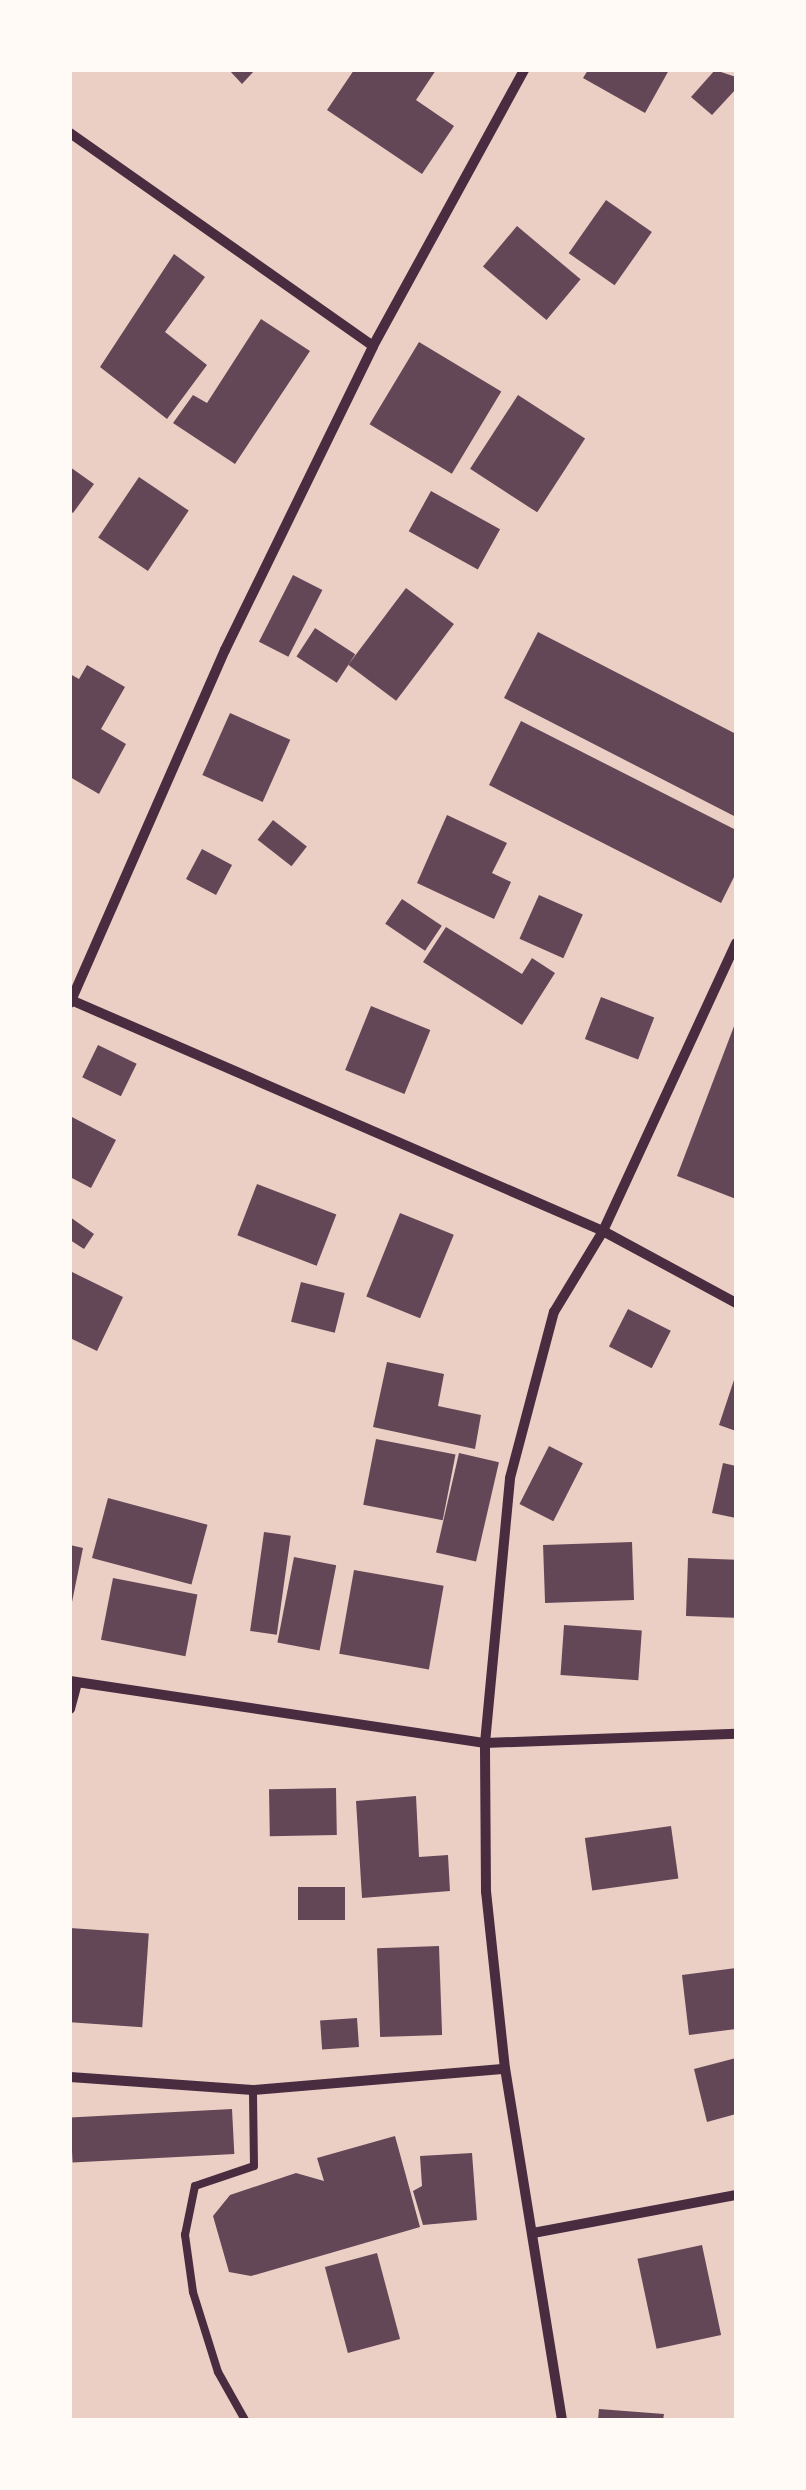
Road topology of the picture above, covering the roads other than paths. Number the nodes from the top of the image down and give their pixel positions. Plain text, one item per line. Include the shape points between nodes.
1 (524, 70) edge
2 (70, 132) edge
3 (373, 346) junction
4 (736, 943) edge
5 (70, 1002) edge
6 (603, 1230) junction
7 (736, 1302) edge
8 (73, 1682) edge
9 (70, 1709) edge
10 (736, 1734) edge
11 (485, 1743) junction
12 (505, 2069) junction
13 (70, 2077) edge
14 (253, 2090) junction
15 (736, 2195) edge
16 (533, 2234) junction
17 (245, 2420) edge
18 (562, 2420) edge

1 - 3 street
2 - 3 street
3 - 5 street via 225,650
4 - 6 street
5 - 6 street
6 - 7 street
6 - 11 street via 554,1312 510,1478
8 - 9 street
8 - 11 street
10 - 11 street
11 - 12 street via 486,1892
12 - 14 street
12 - 16 street
13 - 14 street
14 - 17 lane via 254,2166 194,2186 185,2235 193,2292 218,2372
15 - 16 street
16 - 18 street

